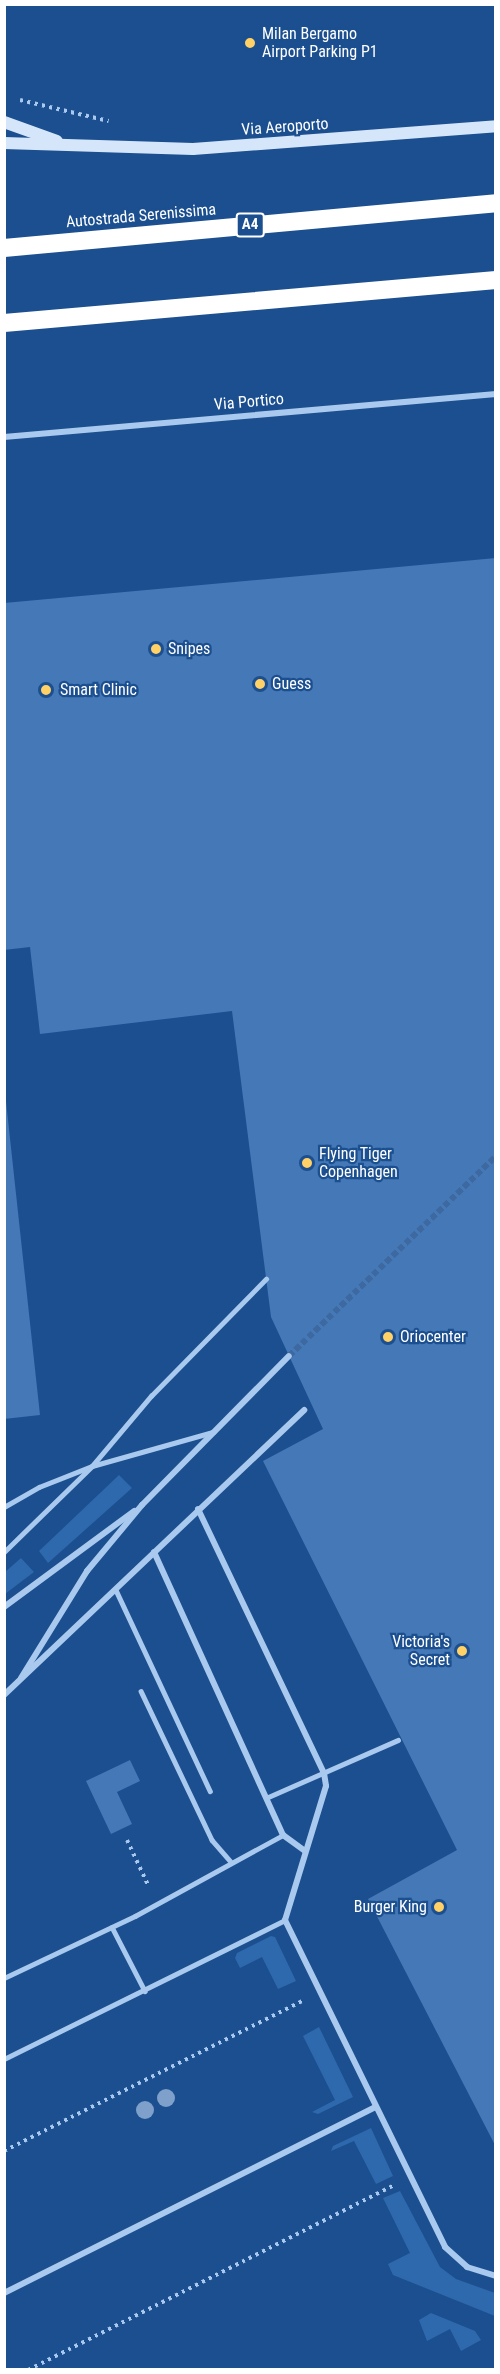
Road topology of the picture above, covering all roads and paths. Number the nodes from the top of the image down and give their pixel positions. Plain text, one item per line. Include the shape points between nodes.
1 (9, 98) dead end
2 (4, 122) edge
3 (117, 123) dead end
4 (495, 126) edge
5 (4, 143) edge
6 (75, 148) junction
7 (495, 203) edge
8 (4, 248) edge
9 (495, 279) edge
10 (4, 323) edge
11 (495, 394) edge
12 (4, 437) edge
13 (266, 1279) dead end
14 (289, 1356) tunnel mouth
15 (304, 1410) dead end
16 (214, 1432) junction
17 (92, 1466) junction
18 (142, 1505) junction
19 (4, 1507) edge
20 (198, 1509) junction
21 (4, 1552) edge
22 (154, 1552) junction
23 (116, 1590) junction
24 (4, 1607) edge
25 (21, 1678) junction
26 (141, 1691) dead end
27 (4, 1695) edge
28 (398, 1740) dead end
29 (324, 1773) junction
30 (210, 1791) dead end
31 (267, 1798) junction
32 (283, 1835) junction
33 (127, 1840) dead end
34 (305, 1851) junction
35 (230, 1861) junction
36 (157, 1904) junction
37 (285, 1920) junction
38 (112, 1927) junction
39 (4, 1978) edge
40 (145, 1991) junction
41 (320, 1992) junction
42 (4, 2059) edge
43 (376, 2107) junction
44 (4, 2151) edge
45 (411, 2177) junction
46 (495, 2276) edge
47 (4, 2293) edge
48 (28, 2370) edge

1 - 3 path
2 - 6 main road, Via Aeroporto
4 - 6 main road, Via Aeroporto via 193,150
5 - 6 main road, Via Aeroporto
7 - 8 highway, Autostrada Serenissima / A4
9 - 10 highway
11 - 12 street, Via Portico
13 - 17 lane via 151,1396
14 - 16 street
15 - 20 street
16 - 17 lane
16 - 18 street
17 - 19 lane via 39,1487
17 - 21 lane
18 - 24 street
18 - 25 street via 87,1571
20 - 22 street
20 - 29 street
22 - 23 street
22 - 31 street
23 - 25 street
23 - 30 lane
25 - 27 street
26 - 35 lane via 212,1840
28 - 29 lane
29 - 31 lane
29 - 34 street via 326,1786
31 - 32 street
32 - 34 street
32 - 35 lane
33 - 36 path
34 - 37 street
35 - 36 lane
36 - 38 lane
37 - 40 lane
37 - 41 street
38 - 39 lane
38 - 40 lane
40 - 42 lane
41 - 43 street
41 - 44 path
43 - 45 street
43 - 47 street
45 - 46 street via 445,2247 455,2259
45 - 48 path

